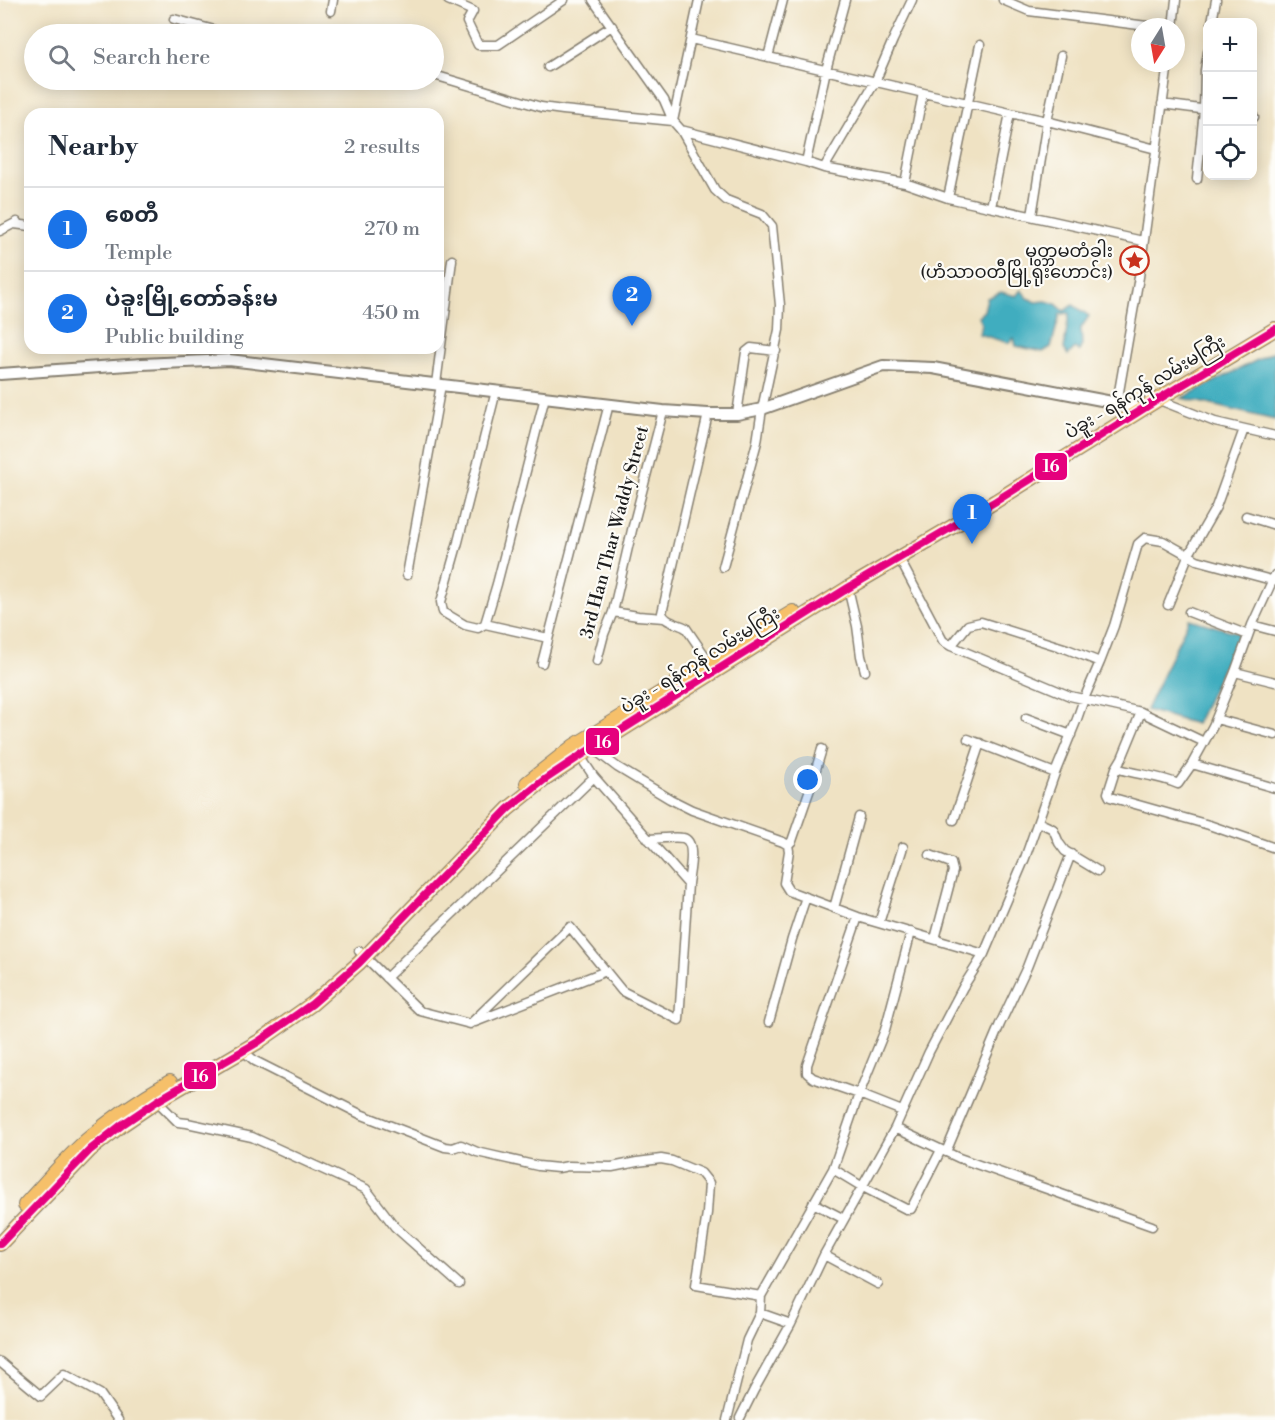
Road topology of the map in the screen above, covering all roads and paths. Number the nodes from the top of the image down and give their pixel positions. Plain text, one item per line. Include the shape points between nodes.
1 (333, 0) edge
2 (448, 0) edge
3 (564, 0) edge
4 (594, 0) edge
5 (699, 0) edge
6 (783, 0) edge
7 (845, 0) edge
8 (912, 0) edge
9 (1003, 0) edge
10 (1176, 0) edge
11 (1216, 0) edge
12 (331, 11) dead end
13 (1174, 18) edge
14 (1213, 18) edge
15 (174, 19) dead end
16 (192, 24) edge
17 (1131, 24) edge
18 (612, 26) junction
19 (691, 39) junction
20 (980, 45) dead end
21 (1061, 56) dead end
22 (768, 57) junction
23 (548, 67) dead end
24 (826, 70) junction
25 (1167, 72) edge
26 (444, 78) edge
27 (874, 82) junction
28 (923, 93) junction
29 (968, 103) junction
30 (1162, 104) junction
31 (1203, 110) edge
32 (1010, 113) junction
33 (673, 121) junction
34 (1047, 121) junction
35 (1204, 126) edge
36 (681, 130) junction
37 (1156, 149) junction
38 (806, 162) junction
39 (824, 168) junction
40 (1197, 179) dead end
41 (906, 183) junction
42 (948, 198) junction
43 (991, 207) junction
44 (1032, 216) junction
45 (24, 225) edge
46 (0, 231) edge
47 (1143, 241) junction
48 (452, 260) dead end
49 (1275, 320) edge
50 (1275, 329) edge
51 (444, 336) edge
52 (776, 351) junction
53 (442, 354) edge
54 (0, 374) edge
55 (439, 384) junction
56 (496, 391) junction
57 (545, 396) junction
58 (1153, 398) junction
59 (1117, 403) junction
60 (609, 404) junction
61 (1136, 408) junction
62 (762, 409) junction
63 (663, 411) junction
64 (708, 414) junction
65 (737, 414) junction
66 (1244, 429) junction
67 (1275, 436) edge
68 (1246, 516) dead end
69 (1275, 525) edge
70 (1188, 556) junction
71 (898, 558) junction
72 (723, 567) dead end
73 (407, 575) dead end
74 (1274, 579) edge
75 (848, 588) junction
76 (1168, 605) dead end
77 (613, 612) junction
78 (1189, 612) dead end
79 (664, 618) junction
80 (485, 624) junction
81 (1252, 625) junction
82 (1275, 631) edge
83 (1248, 635) junction
84 (549, 638) junction
85 (951, 646) junction
86 (597, 661) dead end
87 (1100, 662) junction
88 (542, 663) dead end
89 (712, 667) junction
90 (865, 671) dead end
91 (1235, 672) junction
92 (1275, 682) edge
93 (1084, 699) junction
94 (1141, 712) junction
95 (1026, 718) dead end
96 (1215, 719) junction
97 (1071, 735) junction
98 (1275, 735) edge
99 (968, 739) dead end
100 (1204, 742) junction
101 (980, 743) junction
102 (589, 744) junction
103 (822, 749) dead end
104 (580, 756) junction
105 (1192, 764) junction
106 (1116, 768) junction
107 (1055, 773) junction
108 (594, 777) junction
109 (1275, 788) edge
110 (859, 817) dead end
111 (954, 820) dead end
112 (1038, 822) junction
113 (648, 839) junction
114 (788, 845) junction
115 (903, 847) dead end
116 (1275, 849) edge
117 (1071, 854) junction
118 (930, 855) dead end
119 (1098, 871) dead end
120 (688, 884) junction
121 (806, 897) junction
122 (834, 908) junction
123 (858, 917) junction
124 (879, 923) junction
125 (911, 932) junction
126 (935, 939) junction
127 (361, 954) junction
128 (984, 954) junction
129 (606, 971) junction
130 (386, 978) junction
131 (769, 1022) dead end
132 (470, 1024) junction
133 (243, 1051) junction
134 (859, 1094) junction
135 (154, 1097) junction
136 (902, 1111) junction
137 (895, 1128) junction
138 (943, 1151) junction
139 (833, 1169) junction
140 (861, 1186) junction
141 (813, 1203) junction
142 (844, 1219) junction
143 (1152, 1226) dead end
144 (0, 1232) edge
145 (0, 1244) edge
146 (824, 1255) junction
147 (459, 1284) dead end
148 (878, 1284) dead end
149 (761, 1296) junction
150 (760, 1313) junction
151 (791, 1324) junction
152 (0, 1362) edge
153 (740, 1418) dead end
154 (118, 1420) edge
155 (727, 1420) edge

1 - 12 street
2 - 3 street via 473,11 467,22 478,45 498,45
4 - 18 street
5 - 19 street
6 - 22 street
7 - 24 street
8 - 27 street
9 - 17 street via 1029,11
10 - 13 street
11 - 14 street
15 - 16 street
18 - 23 street
18 - 33 street via 664,100
19 - 22 street
19 - 33 street
20 - 29 street
21 - 34 street
22 - 24 street
24 - 27 street
24 - 38 street
25 - 30 street
26 - 33 street via 541,107
27 - 28 street
27 - 39 street
28 - 29 street
28 - 41 street
29 - 32 street
29 - 42 street
30 - 31 street
30 - 37 street
32 - 34 street
32 - 43 street
33 - 36 street
34 - 37 street
34 - 44 street
35 - 40 street
36 - 38 street
36 - 52 street via 715,189 726,200 762,214 772,226 780,305
37 - 47 street
38 - 39 street
39 - 41 street
41 - 42 street
42 - 43 street
43 - 44 street
44 - 47 street
45 - 46 street via 15,223
47 - 59 street
48 - 51 street
49 - 58 highway, ပဲခူး - ရန်ကုန် လမ်းမကြီး
50 - 58 highway, ပဲခူး - ရန်ကုန် လမ်းမကြီး
52 - 62 street
52 - 65 street via 751,348 746,352
53 - 55 street
54 - 55 street via 229,360
55 - 56 street
55 - 73 street
56 - 57 street
56 - 80 street via 441,602 444,612 465,625 478,628
57 - 60 street
57 - 80 street
58 - 61 highway, ပဲခူး - ရန်ကုန် လမ်းမကြီး
58 - 66 street
59 - 61 street
59 - 62 street via 933,368 883,366
60 - 63 street
60 - 84 street
61 - 71 highway, ပဲခူး - ရန်ကုန် လမ်းမကြီး via 996,501
61 - 89 highway, ပဲခူး - ရန်ကုန် လမ်းမကြီး via 893,551
62 - 65 street
62 - 72 street via 757,442
63 - 64 street
63 - 77 street, 3rd Han Thar Waddy Street
64 - 65 street
64 - 79 street via 662,613
66 - 67 street
66 - 70 street via 1216,507
68 - 69 street
70 - 74 street
70 - 76 street
70 - 87 street via 1162,541 1145,538 1138,544
71 - 75 highway, ပဲခူး - ရန်ကုန် လမ်းမကြီး
71 - 85 street via 943,641
74 - 81 street
75 - 89 highway, ပဲခူး - ရန်ကုန် လမ်းမကြီး
75 - 90 street
77 - 79 street
77 - 86 street, 3rd Han Thar Waddy Street
78 - 83 street
79 - 89 street via 686,628
80 - 84 street
81 - 82 street
81 - 83 street
83 - 91 street
84 - 88 street
85 - 87 street via 968,625 981,622
85 - 93 street
87 - 93 street
89 - 102 highway, ပဲခူး - ရန်ကုန် လမ်းမကြီး
91 - 92 street
91 - 96 street
93 - 94 street
93 - 97 street
94 - 100 street
94 - 106 street
95 - 97 street
96 - 98 street
96 - 100 street
97 - 107 street
99 - 101 street
100 - 105 street
101 - 107 street
101 - 111 street
102 - 104 highway, ပဲခူး - ရန်ကုန် လမ်းမကြီး
102 - 114 street via 617,767 670,799
102 - 127 highway, ပဲခူး - ရန်ကုန် လမ်းမကြီး via 538,773 503,804
103 - 114 street
104 - 108 street
104 - 127 highway, ပဲခူး - ရန်ကုန် လမ်းမကြီး via 508,809
105 - 106 street via 1178,784
105 - 109 street
106 - 116 street via 1110,797 1209,825
107 - 112 street
108 - 113 street
108 - 130 street
110 - 122 street
112 - 117 street via 1053,829 1059,843
112 - 128 street
113 - 120 street
113 - 120 street via 684,838 690,842
114 - 121 street via 784,883 789,891
115 - 124 street
117 - 119 street
117 - 138 street via 1028,967
118 - 126 street via 951,863 953,871
120 - 129 street via 679,1020 622,991
121 - 122 street
121 - 131 street
122 - 123 street
123 - 124 street
123 - 134 street via 807,1072 813,1078
124 - 125 street
125 - 126 street
125 - 134 street via 885,1030
126 - 128 street
127 - 130 street
127 - 133 highway, ပဲခူး - ရန်ကုန် လမ်းမကြီး via 312,1004
127 - 135 highway, ပဲခူး - ရန်ကုန် လမ်းမကြီး via 254,1035
128 - 136 street via 948,1015
129 - 132 street
129 - 132 street via 570,927
130 - 132 street via 420,1011
133 - 135 highway, ပဲခူး - ရန်ကုန် လမ်းမကြီး
133 - 149 street via 343,1107 445,1147 460,1145 558,1168 612,1167 661,1159 701,1173 709,1183 696,1285
134 - 136 street
134 - 139 street
135 - 144 highway, ပဲခူး - ရန်ကုန် လမ်းမကြီး via 118,1115 85,1142
135 - 145 highway, ပဲခူး - ရန်ကုန် လမ်းမကြီး via 90,1150
135 - 147 street via 178,1122 252,1137 366,1189 395,1227
136 - 137 street
137 - 138 street
137 - 140 street
138 - 140 street via 911,1209
138 - 143 street
139 - 140 street
139 - 141 street
140 - 142 street
141 - 142 street
141 - 149 street
142 - 146 street
146 - 148 street
146 - 151 street
149 - 150 street
150 - 151 street
150 - 155 street via 747,1340
151 - 153 street
152 - 154 street via 41,1396 64,1374 100,1394

